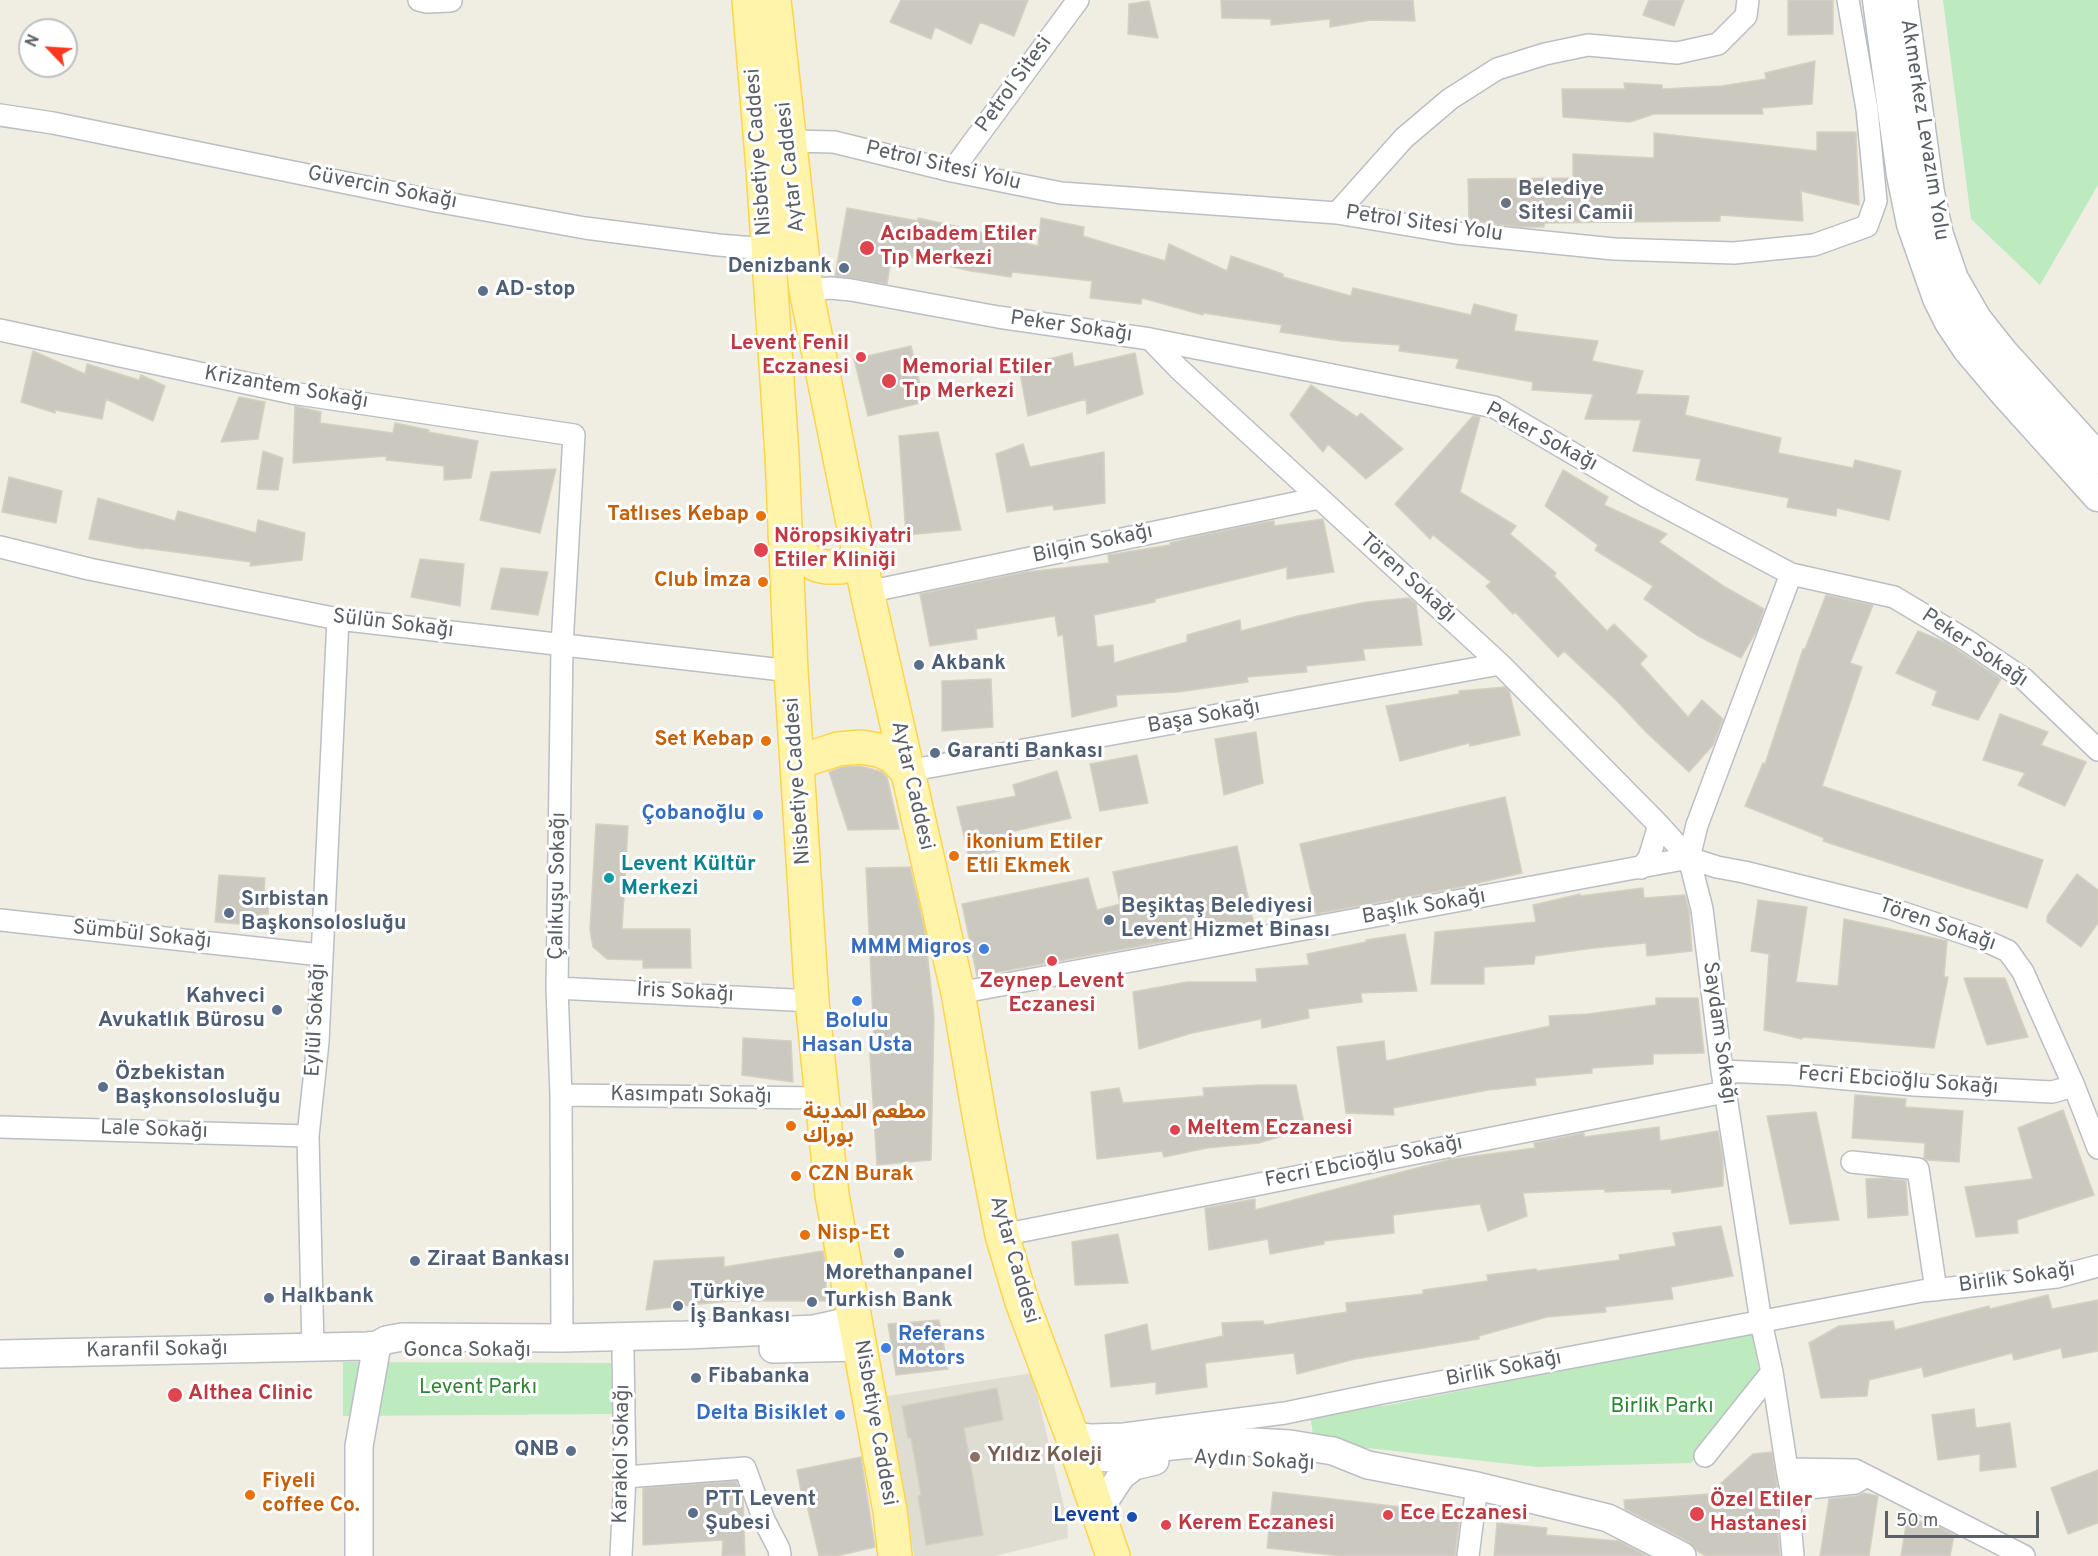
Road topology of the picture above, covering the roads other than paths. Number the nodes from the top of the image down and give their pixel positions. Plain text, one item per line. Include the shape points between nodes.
1 (418, 0) edge
2 (451, 0) edge
3 (749, 0) edge
4 (774, 0) edge
5 (1078, 0) edge
6 (1748, 0) edge
7 (1848, 0) edge
8 (1878, 0) edge
9 (1902, 0) edge
10 (0, 115) edge
11 (790, 141) junction
12 (952, 171) junction
13 (1337, 213) junction
14 (767, 249) junction
15 (806, 290) junction
16 (0, 330) edge
17 (1150, 339) junction
18 (574, 435) joint
19 (2098, 458) edge
20 (2098, 496) edge
21 (1319, 498) junction
22 (785, 536) junction
23 (0, 547) edge
24 (861, 561) junction
25 (1791, 574) junction
26 (867, 592) junction
27 (338, 619) junction
28 (562, 646) junction
29 (1500, 664) junction
30 (791, 671) junction
31 (2098, 750) edge
32 (798, 762) junction
33 (907, 771) junction
34 (1659, 825) junction
35 (1689, 858) junction
36 (1641, 868) junction
37 (0, 920) edge
38 (321, 955) junction
39 (557, 988) junction
40 (958, 993) junction
41 (812, 1001) junction
42 (1724, 1081) junction
43 (2074, 1086) junction
44 (561, 1095) junction
45 (822, 1098) junction
46 (0, 1127) edge
47 (308, 1136) junction
48 (2098, 1148) edge
49 (1852, 1162) dead end
50 (1002, 1235) junction
51 (2098, 1266) edge
52 (1936, 1290) junction
53 (1761, 1322) junction
54 (857, 1334) junction
55 (377, 1345) junction
56 (562, 1345) junction
57 (313, 1348) junction
58 (623, 1352) junction
59 (0, 1354) edge
60 (1772, 1372) junction
61 (1286, 1413) junction
62 (1290, 1444) junction
63 (1075, 1445) junction
64 (1705, 1456) dead end
65 (1368, 1465) junction
66 (1787, 1469) junction
67 (1867, 1476) junction
68 (625, 1477) junction
69 (1477, 1486) junction
70 (1791, 1499) junction
71 (1586, 1512) junction
72 (1100, 1518) junction
73 (359, 1556) edge
74 (621, 1556) edge
75 (780, 1556) edge
76 (895, 1556) edge
77 (1113, 1556) edge
78 (1468, 1556) edge
79 (1661, 1556) edge
80 (1682, 1556) edge
81 (1793, 1556) edge
82 (1802, 1556) edge
83 (2025, 1556) edge

1 - 2 street
3 - 14 main road, Nisbetiye Caddesi
4 - 11 main road, Aytar Caddesi
5 - 12 street, Petrol Sitesi
6 - 13 street via 1746,16 1718,44 1677,53 1588,45 1497,69 1450,99 1404,138
7 - 13 street, Petrol Sitesi Yolu via 1867,109 1876,201 1867,226 1814,245 1734,253 1614,249 1456,232
8 - 20 main road, Akmerkez Levazım Yolu via 1904,185 1912,224 1938,298 1968,349
9 - 19 main road, Akmerkez Levazım Yolu via 1929,193 1953,279 2002,353
10 - 14 street, Güvercin Sokağı via 585,228
11 - 12 street, Petrol Sitesi Yolu via 834,142
11 - 15 main road, Aytar Caddesi
12 - 13 street, Petrol Sitesi Yolu via 1061,193
14 - 22 main road, Nisbetiye Caddesi
15 - 17 street, Peker Sokağı via 851,290
15 - 24 main road, Aytar Caddesi
16 - 18 street, Krizantem Sokağı via 292,393
17 - 21 street, Tören Sokağı
17 - 25 street, Peker Sokağı via 1494,407 1647,497
18 - 28 street, Çalıkuşu Sokağı
21 - 26 street, Bilgin Sokağı
21 - 29 street, Tören Sokağı
22 - 24 main road via 798,554 817,565 841,567
22 - 30 main road, Nisbetiye Caddesi
23 - 27 street, Sülün Sokağı
24 - 26 main road, Aytar Caddesi
25 - 31 street, Peker Sokağı via 1894,597 2024,679
25 - 35 street, Saydam Sokağı via 1697,825
26 - 33 main road, Aytar Caddesi
27 - 28 street, Sülün Sokağı
27 - 38 street, Eylül Sokağı
28 - 30 street, Sülün Sokağı
28 - 39 street, Çalıkuşu Sokağı
29 - 33 street, Başa Sokağı
29 - 34 street, Tören Sokağı
30 - 32 main road, Nisbetiye Caddesi
32 - 33 main road via 838,749 861,747 893,756
32 - 41 main road, Nisbetiye Caddesi
33 - 40 main road, Aytar Caddesi
34 - 35 street, Tören Sokağı
34 - 36 street
35 - 36 street, Başlık Sokağı
35 - 42 street, Saydam Sokağı via 1702,909
35 - 43 street, Tören Sokağı via 1889,908 2008,951 2024,972
36 - 40 street, Başlık Sokağı
37 - 38 street, Sümbül Sokağı
38 - 47 street, Eylül Sokağı via 318,1042
39 - 41 street, İris Sokağı
39 - 44 street, Çalıkuşu Sokağı
40 - 50 main road, Aytar Caddesi
41 - 45 main road, Nisbetiye Caddesi
42 - 43 street, Fecri Ebcioğlu Sokağı via 1791,1074 2052,1092
42 - 50 street, Fecri Ebcioğlu Sokağı
42 - 53 street, Saydam Sokağı
43 - 48 street, Tören Sokağı
44 - 45 street, Kasımpatı Sokağı
44 - 56 street, Çalıkuşu Sokağı
45 - 54 main road, Nisbetiye Caddesi via 832,1195
46 - 47 street, Lale Sokağı
47 - 57 street, Eylül Sokağı
49 - 52 street, Birlik Sokağı via 1918,1168
50 - 63 main road, Aytar Caddesi
51 - 52 street, Birlik Sokağı via 2057,1277
52 - 53 street, Birlik Sokağı
53 - 60 street, Saydam Sokağı
53 - 61 street, Birlik Sokağı
54 - 56 street, Gonca Sokağı via 831,1327
54 - 58 street, Gonca Sokağı
54 - 76 main road, Nisbetiye Caddesi
55 - 56 street, Gonca Sokağı via 390,1351
55 - 57 street, Gonca Sokağı
55 - 73 street via 359,1446
56 - 58 street, Gonca Sokağı
57 - 59 street, Karanfil Sokağı
58 - 68 street, Karakol Sokağı
60 - 64 street
60 - 66 street, Saydam Sokağı
61 - 62 street
61 - 63 street, Birlik Sokağı via 1091,1435
62 - 63 street, Aydın Sokağı via 1192,1444 1112,1458
62 - 65 street, Aydın Sokağı via 1333,1451
63 - 72 main road, Aytar Caddesi
65 - 69 street, Aydın Sokağı
65 - 72 street, Aydın Sokağı via 1331,1466 1228,1456 1145,1462 1121,1476 1106,1499
66 - 67 street via 1855,1470
66 - 70 street, Saydam Sokağı
67 - 70 street via 1855,1483
67 - 83 street
68 - 74 street, Karakol Sokağı
68 - 75 street via 745,1468
69 - 71 street, Aydın Sokağı
69 - 78 street
70 - 81 street, Saydam Sokağı
70 - 82 street, Saydam Sokağı
71 - 79 street, Aydın Sokağı
71 - 80 street, Aydın Sokağı via 1608,1518
72 - 77 main road, Aytar Caddesi

